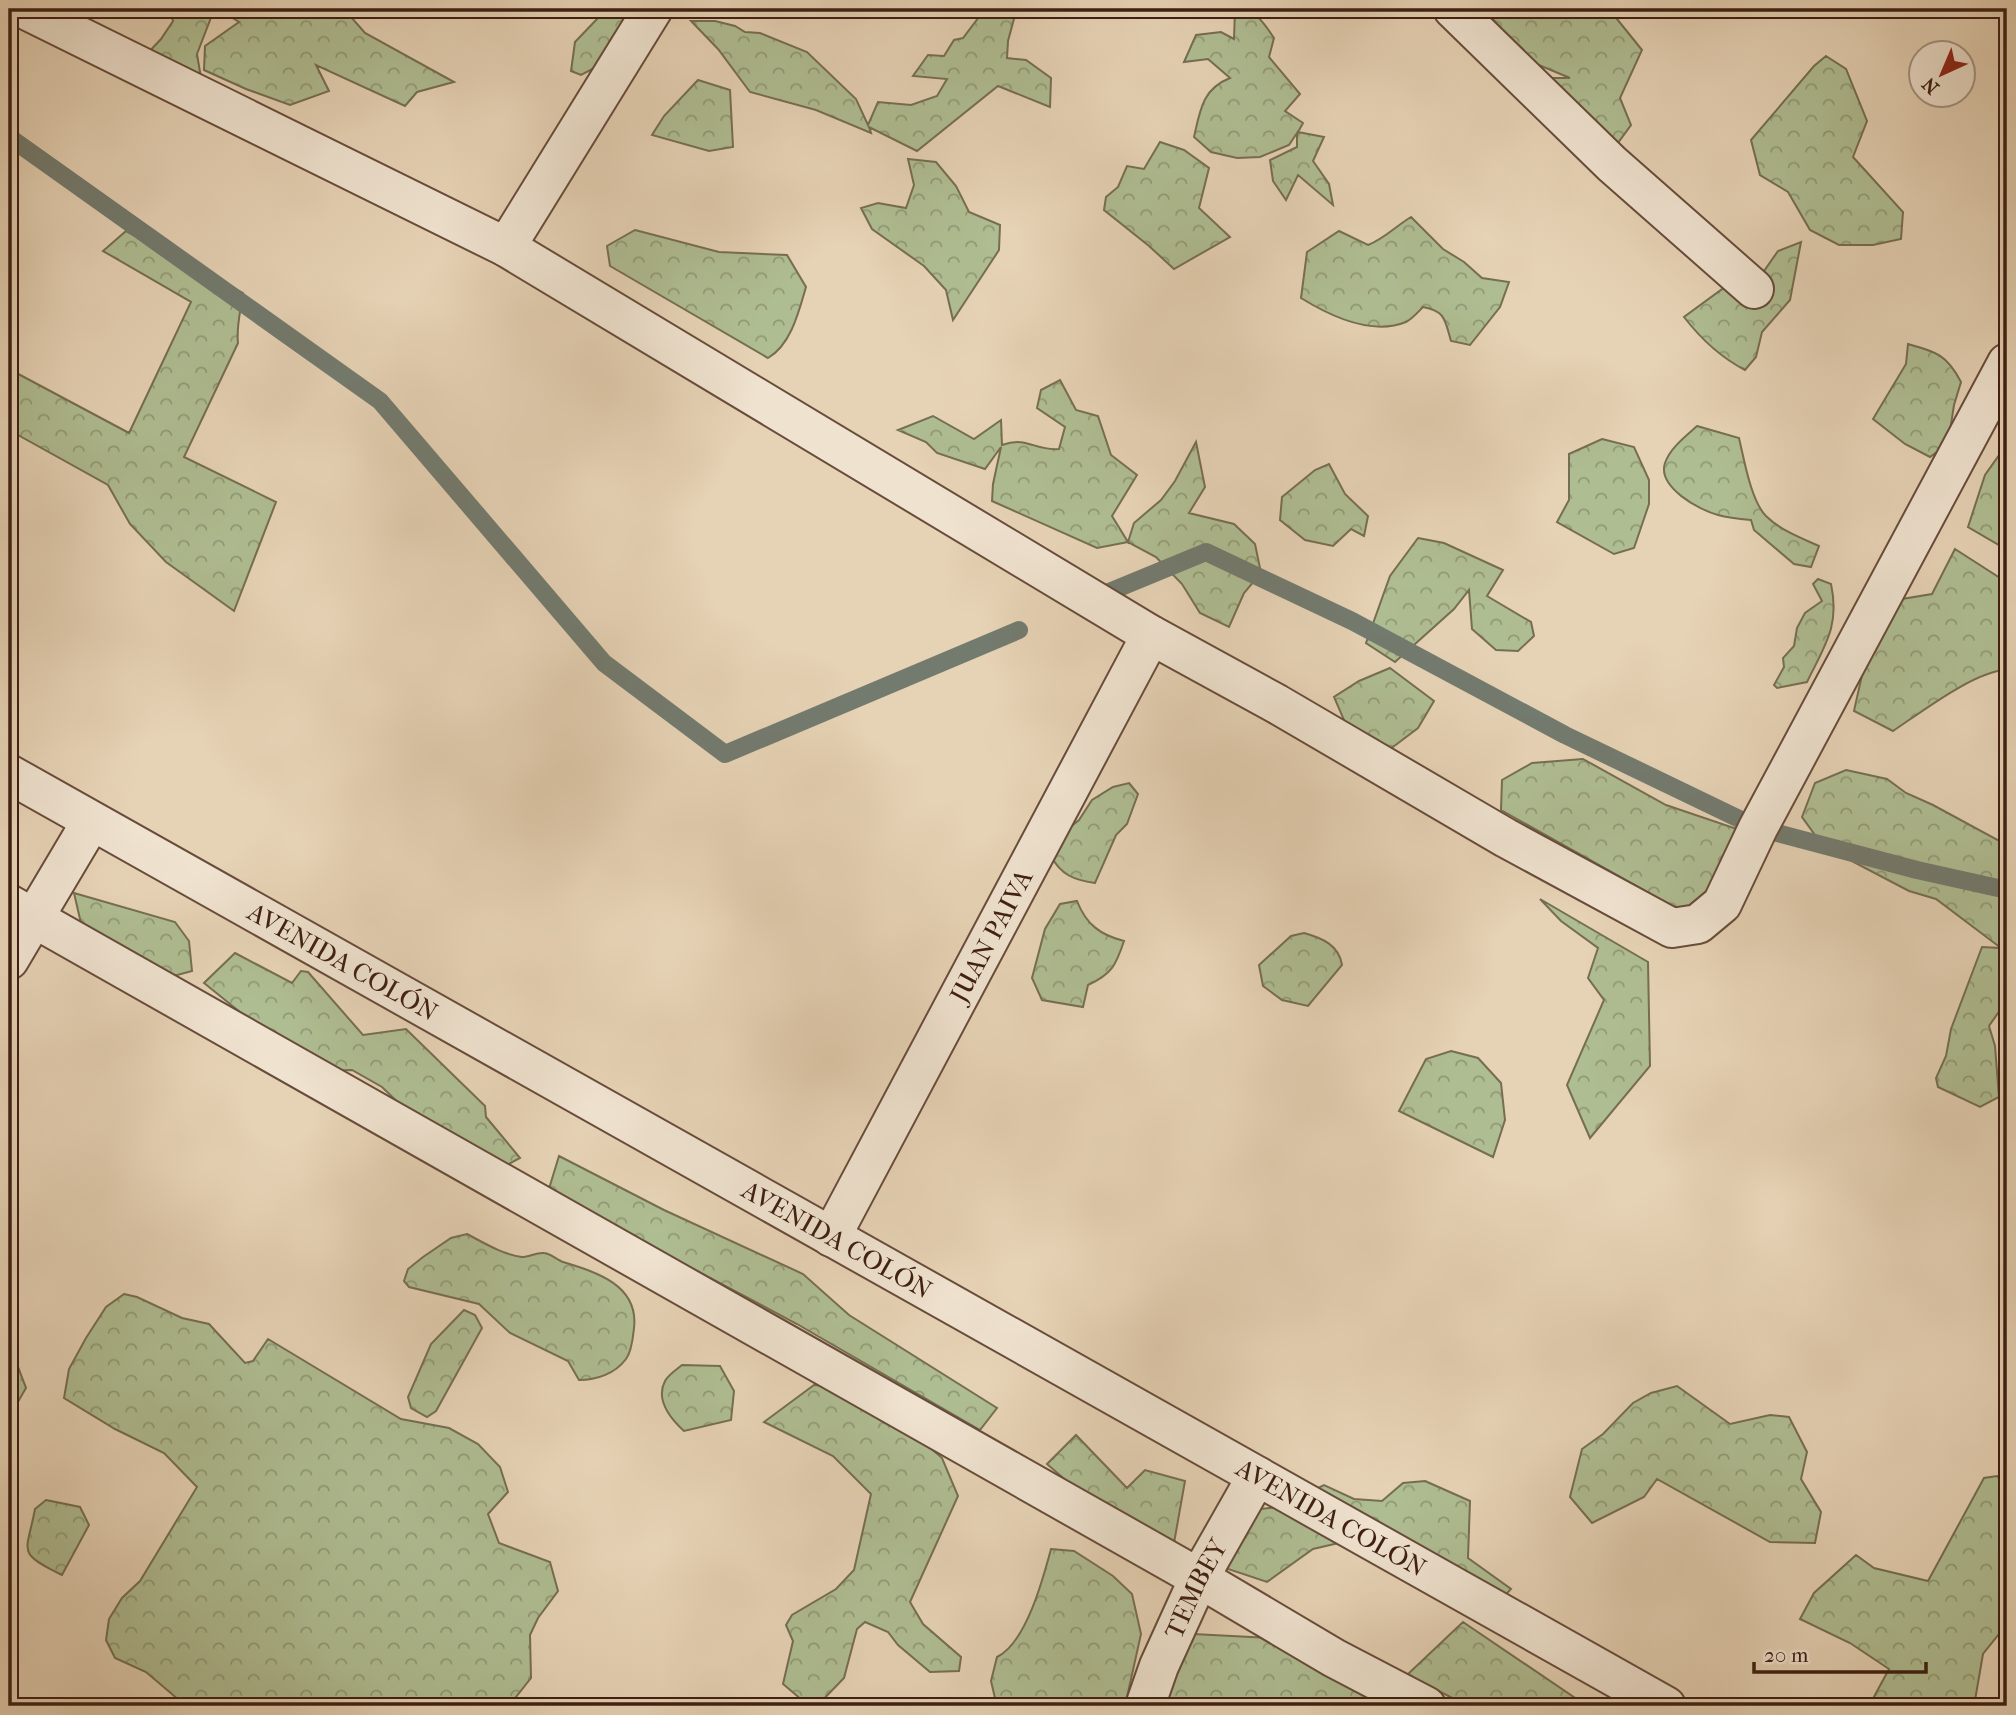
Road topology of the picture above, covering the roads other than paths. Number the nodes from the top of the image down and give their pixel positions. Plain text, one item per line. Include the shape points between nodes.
1 (24, 9) edge
2 (653, 9) edge
3 (1453, 9) edge
4 (506, 247) junction
5 (1754, 289) dead end
6 (2007, 363) edge
7 (1151, 635) junction
8 (9, 774) edge
9 (91, 822) junction
10 (22, 911) edge
11 (9, 960) edge
12 (831, 1237) junction
13 (1257, 1476) junction
14 (1199, 1578) junction
15 (1145, 1706) edge
16 (1426, 1706) edge
17 (1665, 1706) edge

1 - 4 street
2 - 4 street
3 - 5 street via 1612,164
4 - 7 street
6 - 7 street via 1721,904 1698,925 1672,928
7 - 12 street, JUAN PAIVA
8 - 9 street, AVENIDA COLÓN
9 - 10 street
9 - 12 street, AVENIDA COLÓN
10 - 11 street
10 - 14 street
12 - 13 street, AVENIDA COLÓN
13 - 14 street, TEMBEY
13 - 17 street, AVENIDA COLÓN
14 - 15 street, TEMBEY
14 - 16 street

